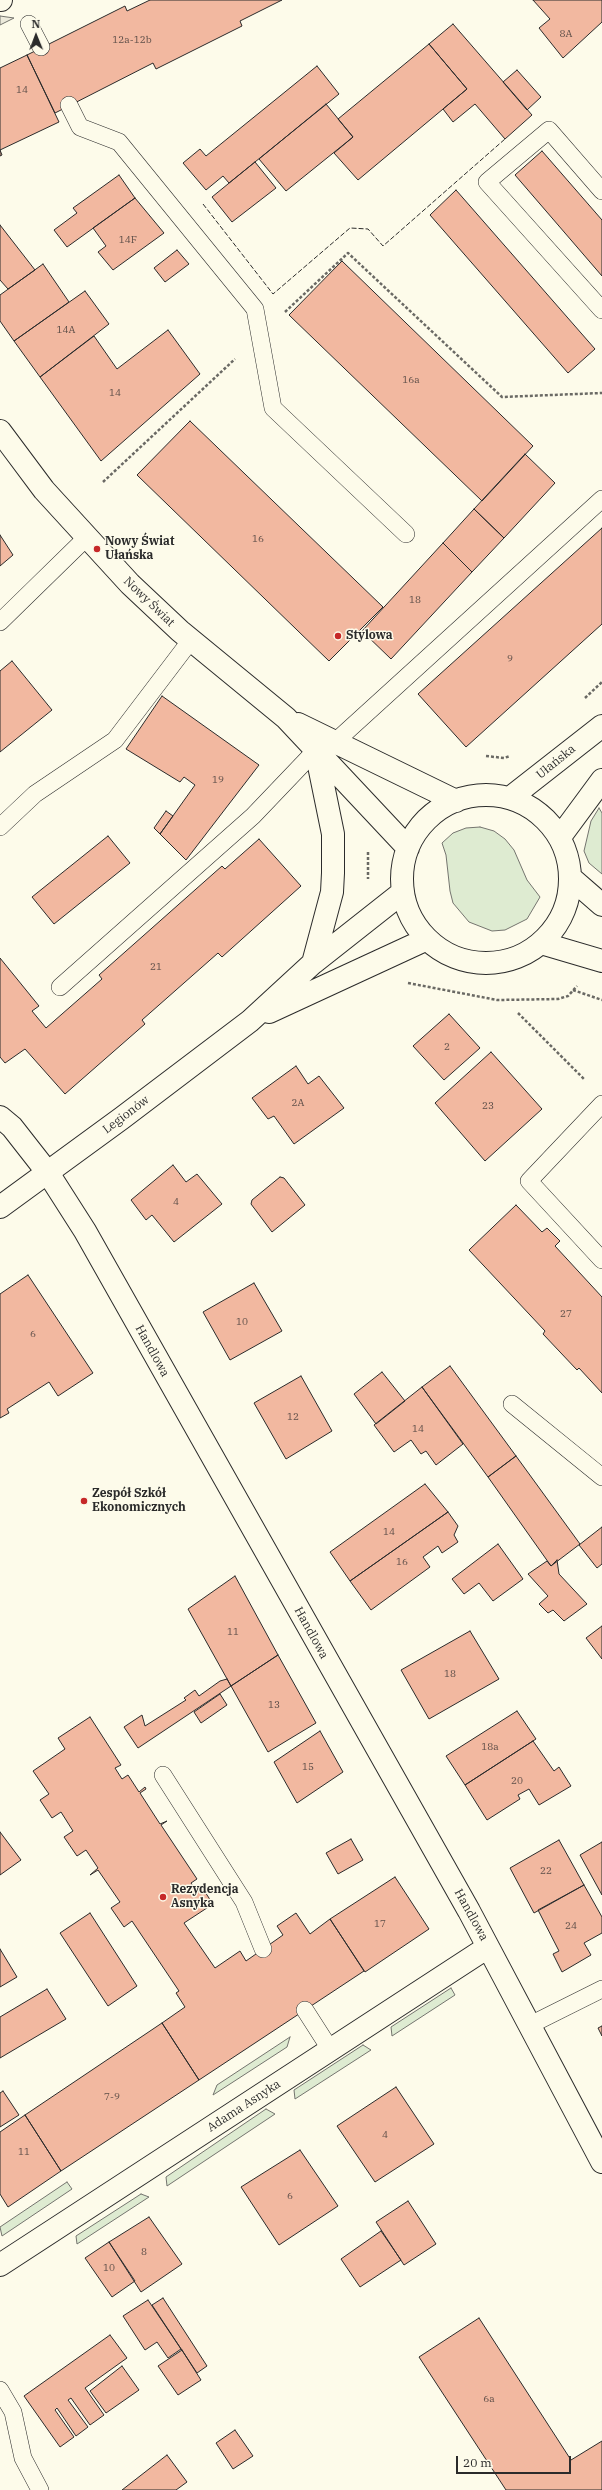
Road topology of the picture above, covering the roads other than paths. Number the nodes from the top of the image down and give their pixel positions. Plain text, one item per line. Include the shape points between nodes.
1 (29, 24) dead end
2 (41, 47) dead end
3 (69, 105) dead end
4 (602, 191) edge
5 (602, 310) edge
6 (0, 431) edge
7 (602, 499) edge
8 (406, 534) dead end
9 (86, 538) junction
10 (0, 622) edge
11 (191, 640) junction
12 (602, 726) edge
13 (326, 746) junction
14 (602, 780) edge
15 (510, 798) junction
16 (456, 800) junction
17 (0, 827) edge
18 (560, 837) junction
19 (408, 848) junction
20 (571, 878) junction
21 (403, 892) junction
22 (602, 905) edge
23 (427, 939) junction
24 (541, 943) junction
25 (602, 962) edge
26 (313, 963) junction
27 (60, 987) dead end
28 (250, 1020) junction
29 (600, 1109) edge
30 (0, 1117) edge
31 (48, 1173) junction
32 (0, 1207) edge
33 (602, 1260) edge
34 (512, 1404) dead end
35 (602, 1477) edge
36 (163, 1775) dead end
37 (488, 1947) junction
38 (263, 1949) dead end
39 (602, 1989) edge
40 (305, 2010) dead end
41 (530, 2025) junction
42 (330, 2049) junction
43 (602, 2162) edge
44 (0, 2266) edge
45 (0, 2390) edge
46 (40, 2490) edge

1 - 2 lane
3 - 8 lane via 80,127 119,142 255,309 273,408
4 - 5 lane via 549,130 488,182
6 - 9 street, Nowy Świat via 44,490
7 - 13 lane
9 - 10 lane
9 - 11 street, Nowy Świat via 130,584
11 - 13 street, Nowy Świat via 286,718
11 - 17 lane via 115,740 35,794
12 - 15 street, Ułańska
13 - 16 street, Nowy Świat
13 - 19 street, Nowy Świat
13 - 26 street via 333,834 332,892
13 - 27 lane via 254,816
14 - 18 street
15 - 16 street via 474,796
15 - 18 street via 530,807 546,820
16 - 19 street via 430,817 419,828
18 - 20 street
19 - 21 street via 403,870
20 - 22 street
20 - 24 street via 569,897 563,914 554,930
21 - 23 street via 407,909
21 - 26 street, Legionów
23 - 24 street via 444,952 463,960 483,963 504,962 524,954
23 - 28 street, Legionów
24 - 25 street
26 - 28 street, Legionów
28 - 31 street, Legionów
29 - 33 lane via 529,1181
30 - 31 street, Handlowa via 12,1127
31 - 32 street, Legionów
31 - 37 street, Handlowa via 88,1238
34 - 35 lane
36 - 38 lane via 244,1902
37 - 41 street, Handlowa
37 - 42 street, Adama Asnyka
39 - 41 lane
40 - 42 lane
41 - 43 street, Handlowa
42 - 44 street, Adama Asnyka
45 - 46 lane via 13,2412 23,2458

